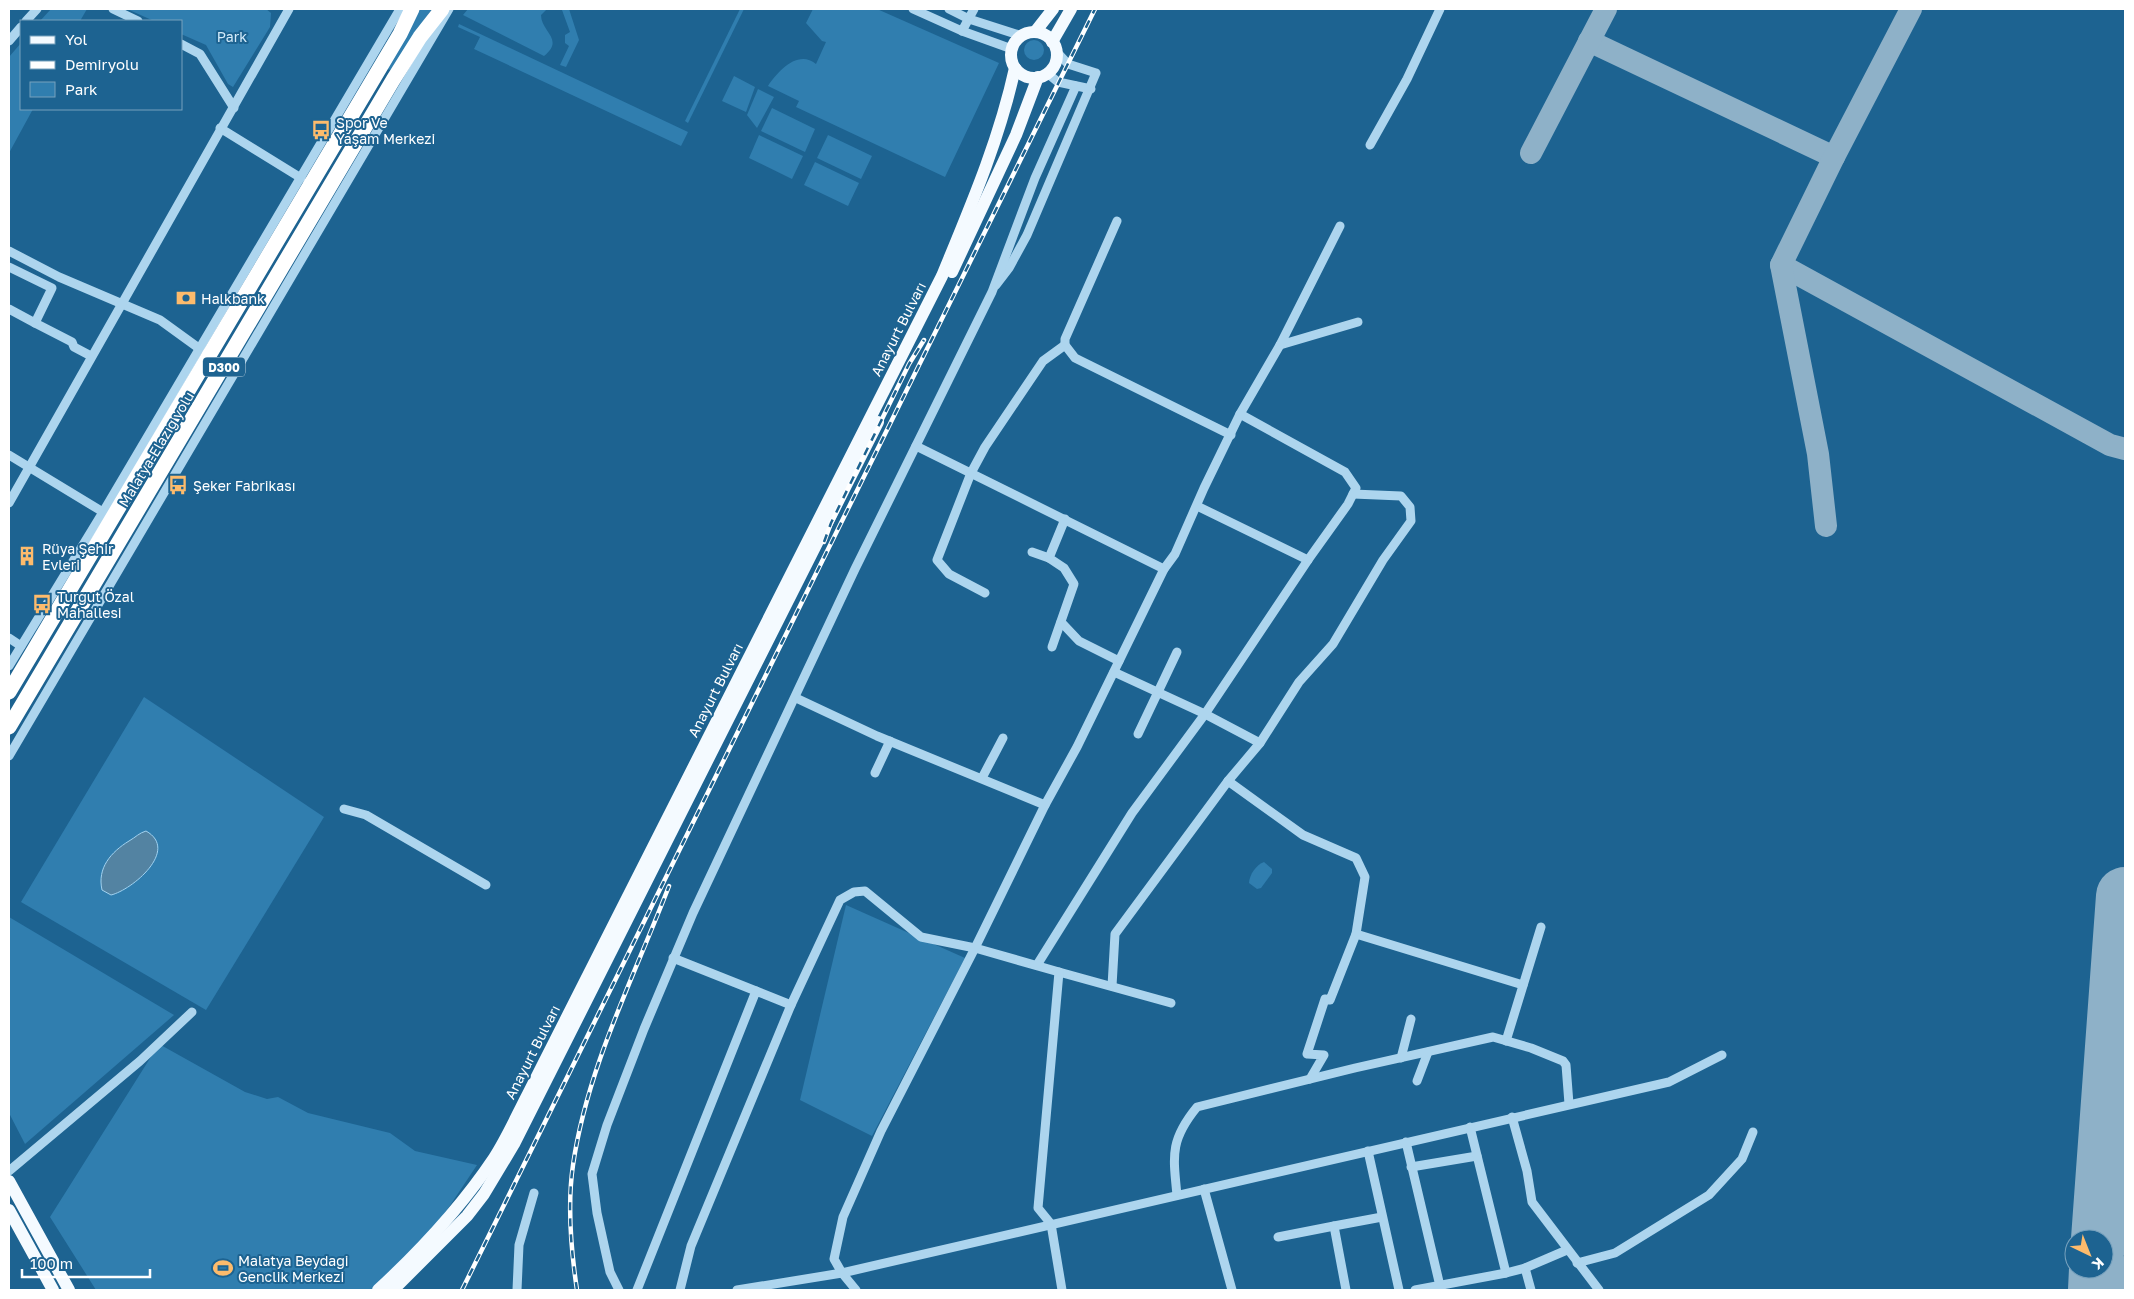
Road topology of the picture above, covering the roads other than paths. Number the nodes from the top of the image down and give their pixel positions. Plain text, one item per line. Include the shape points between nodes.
1 (37, 9) edge
2 (114, 9) edge
3 (289, 9) edge
4 (400, 9) edge
5 (412, 9) edge
6 (442, 9) edge
7 (449, 9) edge
8 (914, 9) edge
9 (949, 9) edge
10 (974, 9) edge
11 (1053, 9) edge
12 (1072, 9) edge
13 (1440, 9) edge
14 (969, 18) junction
15 (27, 20) edge
16 (136, 20) edge
17 (20, 28) edge
18 (962, 31) junction
19 (1035, 32) junction
20 (1022, 36) junction
21 (9, 41) edge
22 (182, 45) edge
23 (1054, 46) junction
24 (1012, 49) junction
25 (1015, 68) junction
26 (1043, 75) junction
27 (1076, 86) junction
28 (1091, 89) junction
29 (234, 108) junction
30 (220, 128) junction
31 (1370, 145) dead end
32 (301, 178) junction
33 (1117, 221) dead end
34 (1340, 226) dead end
35 (9, 251) edge
36 (9, 267) edge
37 (992, 292) junction
38 (120, 304) junction
39 (9, 309) edge
40 (1358, 322) dead end
41 (35, 323) junction
42 (1065, 345) junction
43 (1280, 345) junction
44 (200, 349) junction
45 (91, 356) junction
46 (1240, 414) junction
47 (1230, 435) junction
48 (916, 446) junction
49 (9, 455) edge
50 (29, 466) junction
51 (971, 473) junction
52 (1353, 494) junction
53 (9, 503) edge
54 (1197, 506) junction
55 (103, 512) junction
56 (1066, 519) junction
57 (1032, 552) dead end
58 (1049, 558) junction
59 (1308, 560) junction
60 (1164, 569) junction
61 (985, 592) dead end
62 (1061, 622) junction
63 (9, 638) edge
64 (21, 646) junction
65 (1052, 647) dead end
66 (1177, 652) dead end
67 (1120, 661) junction
68 (9, 666) edge
69 (1114, 672) junction
70 (9, 692) edge
71 (1157, 693) junction
72 (796, 698) junction
73 (1205, 714) junction
74 (9, 727) edge
75 (1138, 734) dead end
76 (1003, 738) dead end
77 (890, 741) junction
78 (1260, 743) junction
79 (9, 756) edge
80 (876, 773) dead end
81 (982, 778) junction
82 (1228, 781) junction
83 (1045, 804) junction
84 (344, 809) dead end
85 (486, 884) dead end
86 (1541, 927) dead end
87 (1356, 934) junction
88 (976, 948) junction
89 (673, 958) junction
90 (1037, 965) junction
91 (1059, 972) junction
92 (1523, 985) junction
93 (1112, 986) junction
94 (756, 991) junction
95 (1171, 1003) dead end
96 (791, 1005) junction
97 (192, 1012) dead end
98 (1411, 1018) dead end
99 (1506, 1041) junction
100 (1428, 1052) junction
101 (1722, 1055) dead end
102 (1401, 1058) junction
103 (1310, 1079) junction
104 (1417, 1081) dead end
105 (1569, 1104) junction
106 (1512, 1117) junction
107 (1470, 1127) junction
108 (1753, 1132) dead end
109 (1406, 1142) junction
110 (1368, 1151) junction
111 (1477, 1156) junction
112 (1412, 1167) junction
113 (9, 1171) edge
114 (9, 1181) edge
115 (1204, 1189) junction
116 (534, 1193) dead end
117 (1177, 1195) junction
118 (9, 1210) edge
119 (1382, 1217) junction
120 (1051, 1224) junction
121 (1334, 1226) junction
122 (1278, 1238) dead end
123 (1567, 1250) junction
124 (1577, 1264) junction
125 (1525, 1268) junction
126 (842, 1273) junction
127 (1506, 1273) junction
128 (1440, 1286) junction
129 (53, 1290) edge
130 (69, 1290) edge
131 (378, 1290) edge
132 (392, 1290) edge
133 (517, 1290) edge
134 (619, 1290) edge
135 (637, 1290) edge
136 (680, 1290) edge
137 (737, 1290) edge
138 (856, 1290) edge
139 (1062, 1290) edge
140 (1232, 1290) edge
141 (1346, 1290) edge
142 (1399, 1290) edge
143 (1415, 1290) edge
144 (1531, 1290) edge
145 (1599, 1290) edge

1 - 15 street
2 - 16 street
3 - 29 street
4 - 32 street
5 - 70 highway, Malatya-Elazığ yolu / D300
6 - 74 highway, Malatya-Elazığ yolu / D300 via 393,80
7 - 79 street
8 - 18 street
9 - 14 street
10 - 14 street
11 - 19 main road
12 - 23 main road
13 - 31 street via 1407,79
14 - 18 street
14 - 20 street
17 - 21 street
18 - 24 street
19 - 20 main road
19 - 23 main road via 1044,34
20 - 24 main road
22 - 29 street via 200,54
23 - 26 main road via 1055,62
23 - 28 street via 1068,64 1096,73
24 - 25 main road
25 - 26 main road via 1025,76
25 - 131 main road, Anayurt Bulvarı via 991,154 942,276 528,1094 482,1175 443,1222
26 - 27 street
26 - 132 main road, Anayurt Bulvarı via 972,232 514,1144 467,1216
27 - 28 street
27 - 37 street via 1028,195
28 - 37 street via 1027,235
29 - 30 street
30 - 32 street
30 - 38 street
32 - 44 street
33 - 42 street via 1064,339
34 - 43 street
35 - 38 street
36 - 41 street via 52,288
37 - 48 street
38 - 44 street via 160,320
38 - 45 street
39 - 41 street
40 - 43 street
41 - 45 street
42 - 47 street via 1075,358
42 - 51 street via 1044,361
43 - 46 street
44 - 55 street
45 - 50 street
46 - 47 street
46 - 52 street via 1345,472 1356,488
47 - 54 street
48 - 51 street
48 - 72 street
49 - 50 street
50 - 53 street
50 - 55 street
51 - 56 street
51 - 61 street via 937,560 949,574
52 - 59 street
52 - 78 street via 1401,496 1410,507 1410,521 1333,644 1299,682
54 - 59 street
54 - 60 street
55 - 64 street
56 - 58 street
56 - 60 street
57 - 58 street
58 - 62 street via 1064,568 1074,584
59 - 73 street
60 - 67 street
62 - 65 street
62 - 67 street via 1079,641
63 - 64 street
64 - 68 street
66 - 71 street
67 - 69 street
69 - 71 street
69 - 83 street via 1078,747
71 - 73 street
71 - 75 street
72 - 77 street
72 - 89 street
73 - 78 street
73 - 90 street via 1132,813
76 - 81 street
77 - 80 street
77 - 81 street
78 - 82 street
81 - 83 street
82 - 87 street via 1303,835 1356,858 1365,877
82 - 93 street via 1115,934
83 - 88 street
84 - 85 street via 366,815
86 - 92 street
87 - 92 street
87 - 103 street via 1330,1000 1325,999 1308,1054 1324,1055
88 - 90 street
88 - 96 street via 921,937 875,898 865,892 854,892 840,900
88 - 126 street via 881,1131 843,1217 834,1259
89 - 94 street
89 - 134 street via 607,1125 592,1174 610,1272
90 - 91 street
91 - 93 street
91 - 120 street via 1038,1208
92 - 99 street
93 - 95 street
94 - 96 street
94 - 135 street
96 - 136 street via 691,1246
97 - 113 street via 140,1061
98 - 102 street
99 - 100 street via 1493,1037
99 - 105 street via 1531,1048 1566,1065
100 - 102 street
100 - 104 street
101 - 105 street via 1669,1082
102 - 103 street
103 - 117 street via 1197,1108 1183,1125 1173,1156
105 - 106 street
106 - 107 street
106 - 123 street via 1532,1202
107 - 109 street
107 - 111 street
108 - 124 street via 1742,1159 1709,1195 1615,1253
109 - 110 street
109 - 112 street
110 - 115 street
110 - 119 street
111 - 112 street
111 - 127 street
112 - 128 street
114 - 130 main road
115 - 117 street
115 - 140 street
116 - 133 street via 519,1245
117 - 120 street
118 - 129 main road
119 - 121 street
119 - 142 street
120 - 126 street
120 - 139 street
121 - 122 street
121 - 141 street
123 - 124 street
123 - 125 street
124 - 145 street
125 - 127 street
125 - 144 street
126 - 137 street
126 - 138 street
127 - 128 street
128 - 143 street

